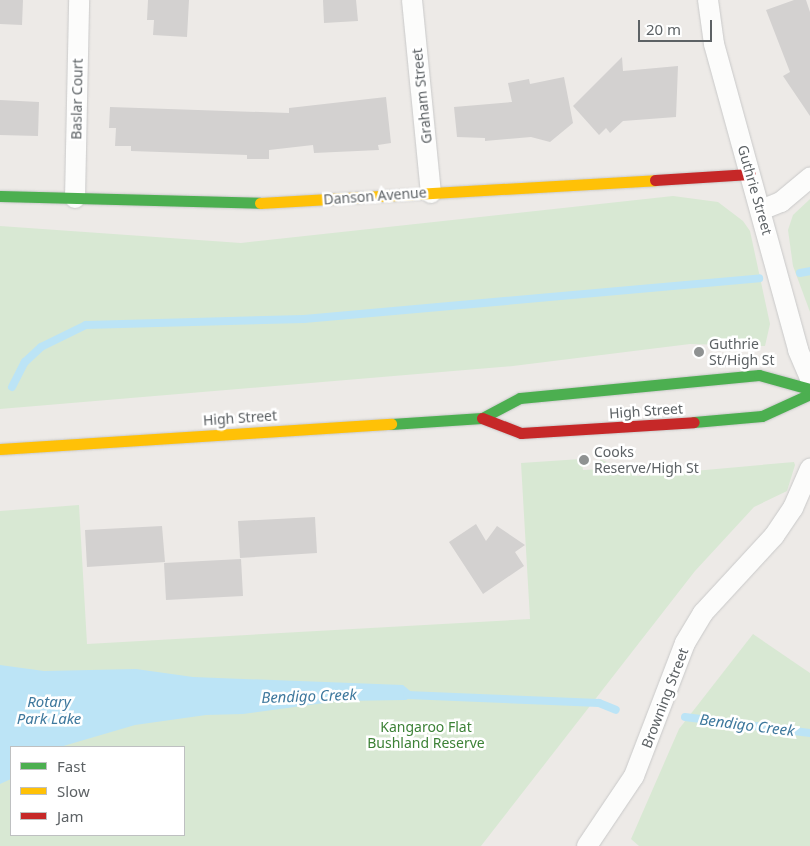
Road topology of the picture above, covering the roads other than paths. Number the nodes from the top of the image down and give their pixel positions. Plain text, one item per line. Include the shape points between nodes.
1 (79, 0) edge
2 (412, 0) edge
3 (708, 0) edge
4 (750, 174) junction
5 (810, 178) edge
6 (431, 193) junction
7 (0, 196) edge
8 (75, 198) junction
9 (761, 210) junction
10 (810, 378) edge
11 (810, 389) edge
12 (810, 394) edge
13 (482, 418) junction
14 (0, 449) edge
15 (810, 469) edge
16 (810, 509) edge
17 (774, 536) junction
18 (587, 846) edge

1 - 8 street, Baslar Court
2 - 6 street, Graham Street
3 - 4 street, Guthrie Street via 714,44
4 - 6 main road, Danson Avenue
4 - 9 street, Guthrie Street
5 - 9 street via 781,202
6 - 8 main road, Danson Avenue via 270,203
7 - 8 main road, Danson Avenue
9 - 10 street, Guthrie Street via 798,350
11 - 13 main road, High Street via 759,376 520,398
12 - 13 main road, High Street via 762,416 663,425 521,434
13 - 14 main road, High Street
15 - 17 street, Browning Street via 793,508
16 - 17 street, Browning Street
17 - 18 street, Browning Street via 704,613 685,643 634,776

